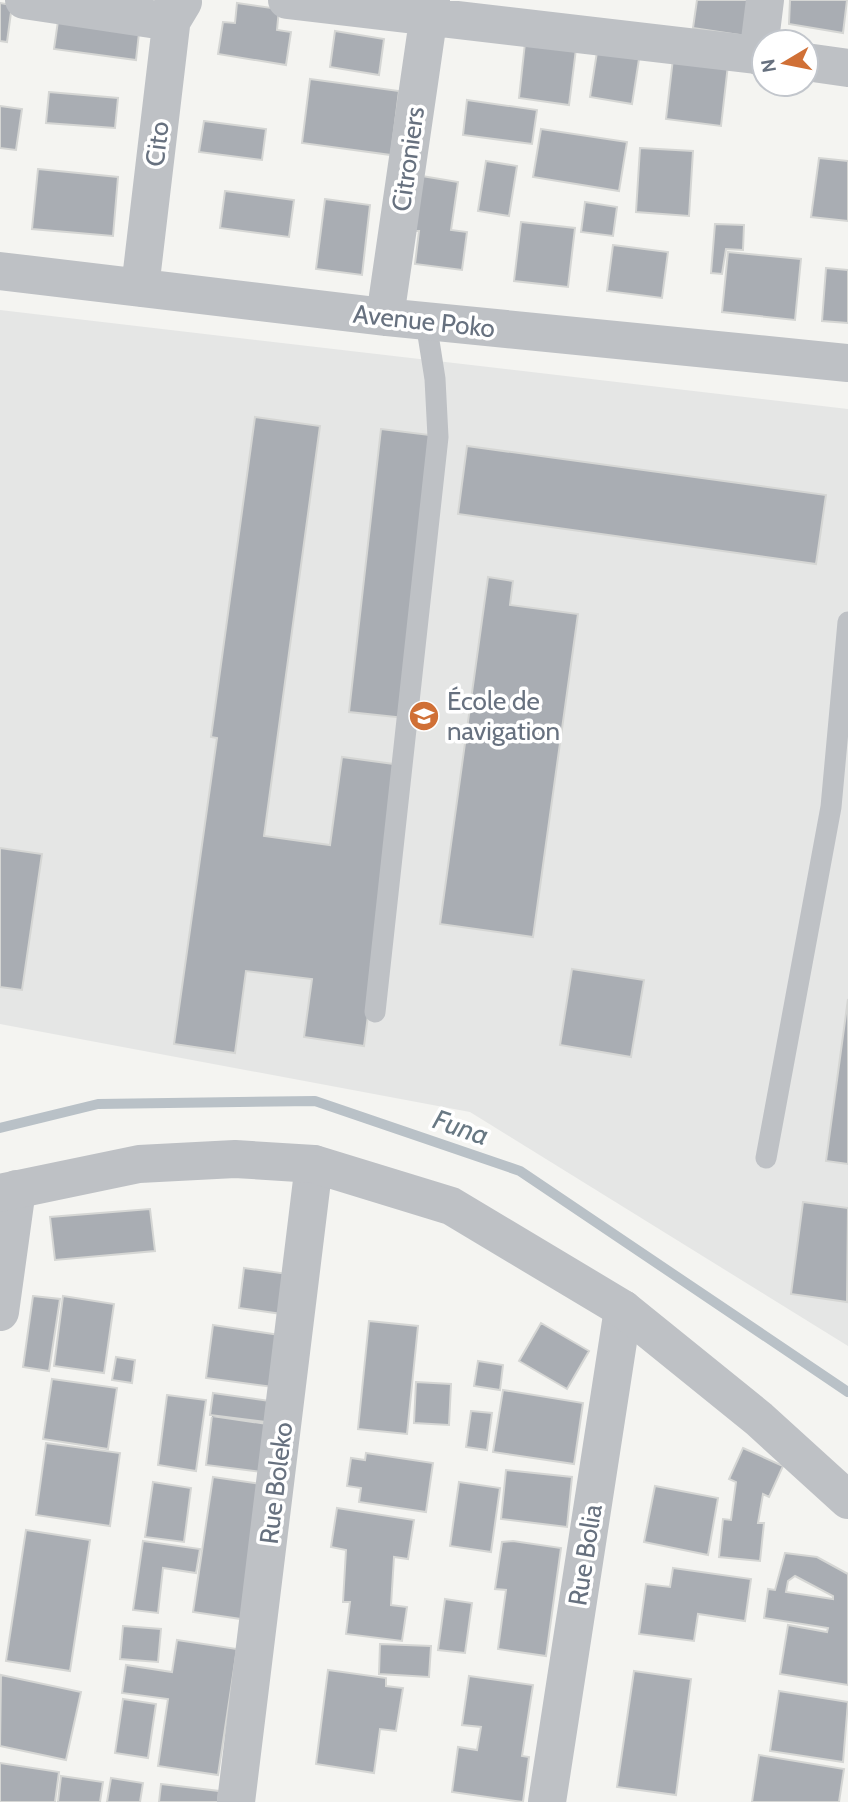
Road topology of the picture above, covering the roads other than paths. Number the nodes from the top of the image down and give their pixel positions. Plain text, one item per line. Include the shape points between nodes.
1 (24, 0) edge
2 (287, 0) edge
3 (765, 0) edge
4 (177, 7) edge
5 (430, 8) edge
6 (553, 15) edge
7 (763, 28) edge
8 (750, 54) edge
9 (820, 64) edge
10 (848, 68) edge
11 (0, 271) edge
12 (140, 288) junction
13 (385, 317) junction
14 (426, 321) junction
15 (848, 363) edge
16 (848, 622) edge
17 (375, 1012) dead end
18 (766, 1158) dead end
19 (314, 1164) junction
20 (9, 1191) edge
21 (623, 1309) junction
22 (0, 1312) edge
23 (847, 1499) edge
24 (236, 1802) edge
25 (547, 1802) edge

1 - 4 street
2 - 5 street
3 - 7 street
4 - 12 street, Cito
5 - 6 street
5 - 13 street, Citroniers
6 - 8 street
9 - 10 street
11 - 12 street, Avenue Poko
12 - 13 street, Avenue Poko
13 - 14 street, Avenue Poko
14 - 15 street, Avenue Poko
14 - 17 lane via 438,437
16 - 18 lane via 831,807
19 - 20 street via 235,1159 139,1164
19 - 21 street via 451,1206
19 - 24 street, Rue Boleko
20 - 22 street
21 - 23 street via 759,1419
21 - 25 street, Rue Bolia

